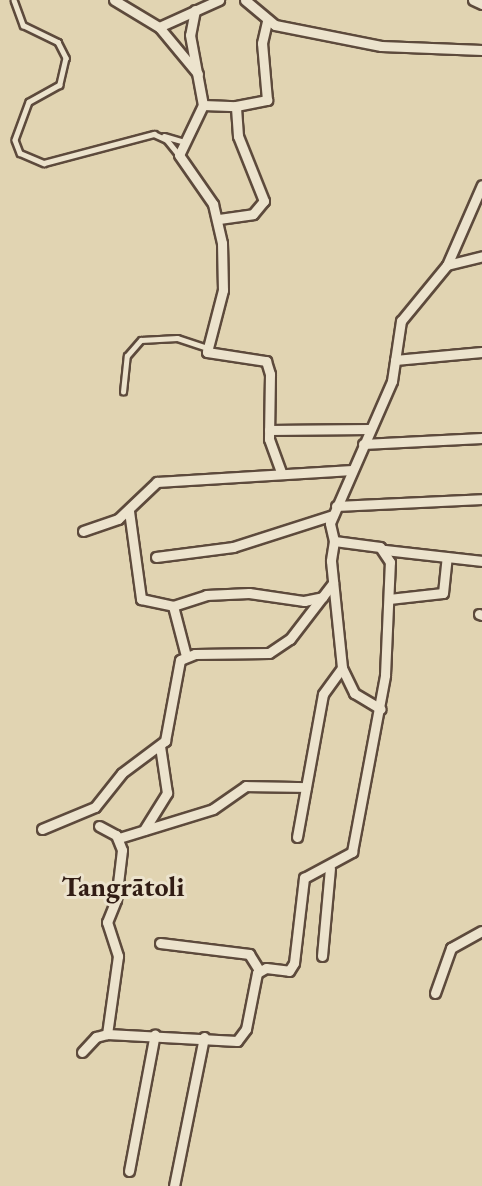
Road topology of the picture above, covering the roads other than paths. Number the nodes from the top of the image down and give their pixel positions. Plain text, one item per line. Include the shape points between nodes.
1 (14, 0) edge
2 (114, 0) edge
3 (219, 0) edge
4 (245, 0) edge
5 (473, 0) edge
6 (482, 4) edge
7 (195, 10) junction
8 (267, 22) junction
9 (159, 27) junction
10 (482, 50) edge
11 (200, 76) junction
12 (202, 105) junction
13 (236, 106) junction
14 (162, 136) junction
15 (182, 141) junction
16 (179, 155) junction
17 (482, 185) edge
18 (219, 219) junction
19 (482, 256) edge
20 (447, 265) junction
21 (207, 348) junction
22 (482, 352) edge
23 (395, 360) junction
24 (123, 392) dead end
25 (370, 429) junction
26 (269, 430) junction
27 (482, 438) edge
28 (363, 444) junction
29 (352, 470) junction
30 (282, 474) junction
31 (482, 499) edge
32 (335, 510) junction
33 (129, 511) junction
34 (83, 531) dead end
35 (334, 541) junction
36 (385, 550) junction
37 (156, 557) dead end
38 (447, 557) junction
39 (482, 561) edge
40 (333, 583) junction
41 (323, 597) junction
42 (389, 599) junction
43 (173, 606) junction
44 (186, 656) junction
45 (342, 668) junction
46 (381, 709) junction
47 (160, 746) junction
48 (306, 787) junction
49 (99, 826) dead end
50 (42, 829) dead end
51 (144, 830) junction
52 (297, 837) dead end
53 (119, 838) junction
54 (330, 868) junction
55 (482, 931) edge
56 (160, 943) dead end
57 (322, 956) dead end
58 (259, 969) junction
59 (435, 993) dead end
60 (107, 1034) junction
61 (155, 1034) junction
62 (204, 1037) junction
63 (82, 1052) dead end
64 (129, 1171) dead end
65 (174, 1185) edge

1 - 14 lane via 23,25 58,42 66,58 60,85 28,102 15,141 20,153 45,163 146,135
2 - 9 street
3 - 7 street
4 - 8 street
5 - 6 street
7 - 9 street
7 - 11 street via 190,35
8 - 10 street via 381,46
8 - 13 street via 262,43 269,96 263,103
9 - 11 street
11 - 12 street
12 - 13 street
12 - 15 street
13 - 18 street via 238,136 264,201 259,212
14 - 15 lane
14 - 16 lane
15 - 16 street
16 - 18 street via 206,192
17 - 20 street
18 - 21 street via 223,290
19 - 20 street
20 - 23 street via 401,321
21 - 24 lane via 177,338 141,340 127,356
21 - 26 street via 216,357 266,361 270,374
22 - 23 street
23 - 25 street via 392,381
25 - 26 street
25 - 28 street
26 - 30 street via 274,459
27 - 28 street
28 - 29 street
29 - 30 street
29 - 32 street
30 - 33 street via 157,482 141,493
31 - 32 street
32 - 35 street via 329,531
32 - 37 street via 234,547
33 - 34 street via 108,525
33 - 43 street via 141,599
35 - 36 street
35 - 40 street
36 - 38 street
36 - 42 street
38 - 39 street
38 - 42 street via 443,593
40 - 41 street
40 - 45 street
41 - 43 street via 304,601 249,593 206,595
41 - 44 street via 290,639 269,653
42 - 46 street
43 - 44 street
44 - 47 street via 177,666 169,734
45 - 46 street via 354,693
45 - 48 street via 323,694
46 - 54 street via 354,846
47 - 50 street via 122,773 95,807
47 - 51 street via 166,793
48 - 51 street via 246,786 213,809
48 - 52 street
49 - 53 street
51 - 53 street
53 - 60 street via 122,850 116,900 107,922 118,956
54 - 57 street
54 - 58 street via 304,878 292,968
55 - 59 street via 451,948
56 - 58 street via 249,954
58 - 62 street via 243,1036 237,1041
60 - 61 street
60 - 63 street via 88,1043
61 - 62 street
61 - 64 street
62 - 65 street

